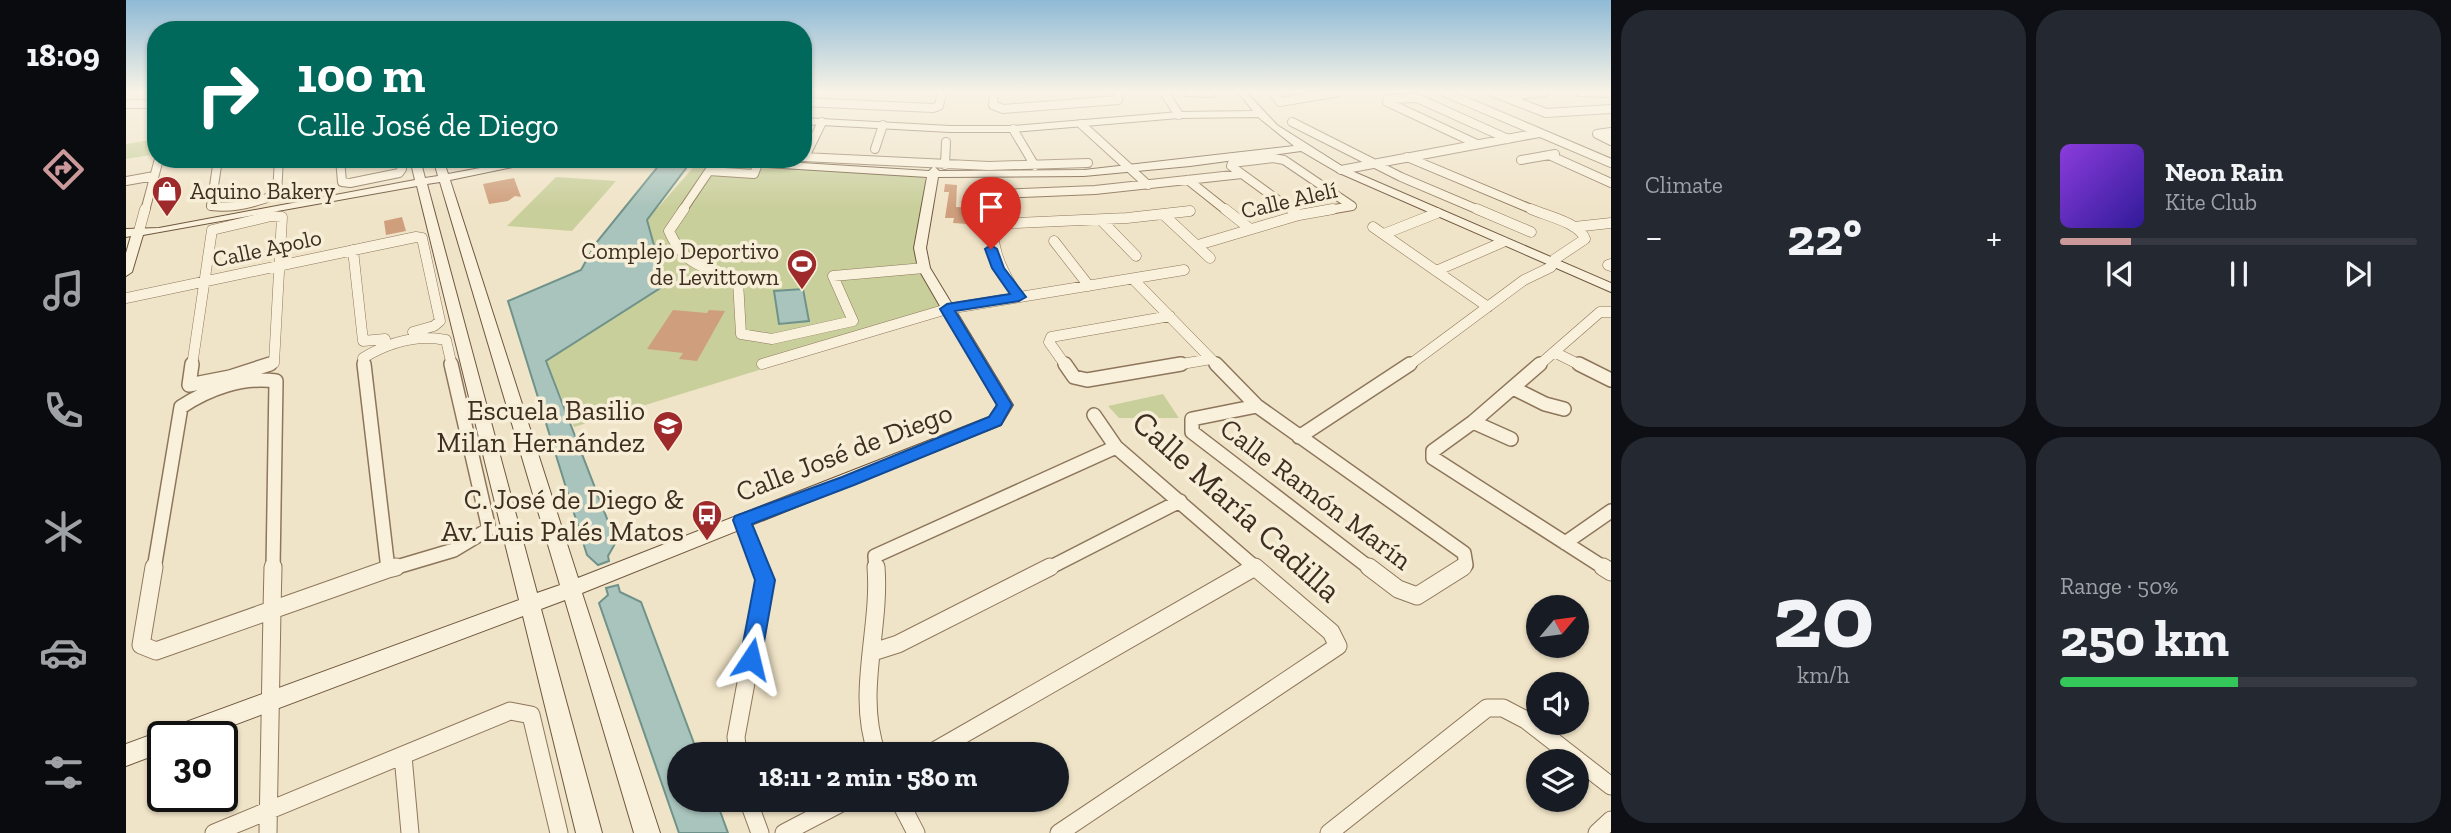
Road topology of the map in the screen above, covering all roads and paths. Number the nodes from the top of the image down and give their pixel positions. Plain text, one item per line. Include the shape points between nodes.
1 (881, 131) edge
2 (1014, 131) edge
3 (1089, 131) edge
4 (1279, 131) edge
5 (1309, 131) edge
6 (1450, 131) edge
7 (1490, 131) edge
8 (1534, 131) edge
9 (1611, 132) edge
10 (1539, 133) junction
11 (1508, 139) junction
12 (1611, 141) edge
13 (946, 142) dead end
14 (1477, 144) junction
15 (1300, 147) junction
16 (875, 149) dead end
17 (1579, 149) junction
18 (1549, 155) junction
19 (1407, 157) junction
20 (812, 158) edge
21 (1521, 160) dead end
22 (812, 161) edge
23 (812, 163) edge
24 (1088, 163) dead end
25 (1611, 163) edge
26 (1373, 164) junction
27 (1035, 166) junction
28 (1127, 166) junction
29 (156, 168) edge
30 (217, 168) edge
31 (279, 168) edge
32 (341, 168) edge
33 (402, 168) edge
34 (413, 168) edge
35 (417, 168) edge
36 (475, 168) edge
37 (478, 168) edge
38 (756, 168) edge
39 (470, 169) junction
40 (937, 169) junction
41 (1341, 170) junction
42 (442, 172) edge
43 (1242, 174) junction
44 (154, 176) junction
45 (1188, 180) junction
46 (126, 181) edge
47 (1611, 183) edge
48 (421, 184) junction
49 (1148, 185) junction
50 (376, 186) junction
51 (1190, 211) dead end
52 (1437, 214) junction
53 (1164, 215) junction
54 (1299, 215) junction
55 (1101, 220) junction
56 (1611, 223) edge
57 (992, 224) junction
58 (1373, 227) dead end
59 (1574, 227) junction
60 (1249, 228) junction
61 (132, 232) edge
62 (1531, 232) dead end
63 (1384, 234) junction
64 (1054, 241) dead end
65 (1503, 242) junction
66 (1198, 245) junction
67 (353, 250) junction
68 (1136, 256) dead end
69 (1210, 258) dead end
70 (1553, 263) junction
71 (279, 265) junction
72 (924, 268) junction
73 (1184, 270) dead end
74 (1436, 271) junction
75 (126, 272) edge
76 (1134, 280) junction
77 (203, 282) junction
78 (1089, 286) junction
79 (1611, 288) edge
80 (1019, 297) junction
81 (126, 298) edge
82 (1488, 307) junction
83 (947, 309) junction
84 (1611, 312) edge
85 (1170, 316) junction
86 (1554, 352) junction
87 (1211, 359) junction
88 (762, 364) dead end
89 (1611, 380) edge
90 (1513, 388) junction
91 (1257, 406) junction
92 (1564, 409) dead end
93 (1094, 415) dead end
94 (1473, 422) junction
95 (1299, 436) junction
96 (1511, 439) dead end
97 (1116, 447) junction
98 (1180, 501) junction
99 (1611, 511) edge
100 (742, 520) junction
101 (1566, 543) junction
102 (1255, 567) junction
103 (388, 570) junction
104 (1611, 572) edge
105 (571, 589) junction
106 (530, 604) junction
107 (272, 610) junction
108 (873, 652) junction
109 (269, 701) junction
110 (216, 721) edge
111 (737, 742) edge
112 (871, 742) edge
113 (950, 742) edge
114 (147, 747) edge
115 (126, 755) edge
116 (403, 756) junction
117 (1611, 786) edge
118 (269, 809) junction
119 (752, 812) edge
120 (824, 812) edge
121 (905, 812) edge
122 (1611, 820) edge
123 (214, 833) edge
124 (268, 833) edge
125 (410, 833) edge
126 (559, 833) edge
127 (589, 833) edge
128 (647, 833) edge
129 (760, 833) edge
130 (784, 833) edge
131 (916, 833) edge
132 (1059, 833) edge
133 (1329, 833) edge
134 (1597, 833) edge

1 - 16 street
2 - 27 street
3 - 28 street
4 - 15 street
5 - 26 street
6 - 14 street
7 - 11 street
8 - 10 street
9 - 12 street via 1597,134
10 - 11 street
10 - 17 street
11 - 14 street
13 - 40 street
14 - 19 street
15 - 28 street
15 - 41 street
17 - 18 street
17 - 25 street
18 - 21 street
18 - 47 street
19 - 26 street
19 - 59 street
20 - 40 street
22 - 40 street
23 - 40 street
24 - 27 street
26 - 41 street
26 - 62 street
27 - 40 street
28 - 40 street
28 - 49 street
29 - 44 street
30 - 31 street via 211,205 220,208 278,194
32 - 33 street via 342,182 350,183 399,173
34 - 50 street
35 - 48 street
36 - 39 street
37 - 39 street
38 - 72 street via 754,174 709,171 669,231 687,261 738,281 741,334 772,339 853,321 833,276
39 - 42 street
39 - 42 street via 457,176
40 - 72 street, Calle José de Diego via 920,248
41 - 52 street
42 - 48 street
42 - 105 street
43 - 45 street
43 - 54 street
43 - 54 street, Calle Alelí via 1233,163 1284,160 1352,206
44 - 46 street
44 - 61 street
45 - 49 street
45 - 60 street
48 - 50 street
48 - 50 street
48 - 106 street
49 - 57 street via 999,194 994,197
50 - 61 street via 159,231
51 - 53 street
52 - 63 street
52 - 65 street
53 - 55 street
53 - 66 street
54 - 60 street, Calle Alelí
55 - 57 street
55 - 68 street
56 - 59 street
57 - 80 street via 991,249 998,268
58 - 63 street
59 - 70 street via 1585,239
60 - 66 street, Calle Alelí
61 - 75 street
63 - 74 street
64 - 78 street
65 - 70 street
65 - 74 street
66 - 69 street
67 - 67 street, Calle Apolo via 422,239 440,321 407,334 363,341
67 - 71 street, Calle Apolo
70 - 79 street
70 - 82 street
71 - 77 street, Calle Apolo
71 - 77 street via 282,218 221,226 212,230
71 - 77 street via 274,363 188,385
72 - 83 street, Calle José de Diego
73 - 76 street
74 - 82 street
76 - 78 street
76 - 85 street
77 - 81 street, Calle Apolo
78 - 80 street
80 - 83 street
82 - 95 street via 1405,368
83 - 88 street
83 - 100 street, Calle José de Diego via 1004,405 995,421
84 - 86 street via 1600,312
85 - 87 street
85 - 87 street via 1051,337 1049,342 1074,377 1087,380
86 - 89 street
86 - 90 street
87 - 91 street
90 - 92 street
90 - 94 street
91 - 95 street, Calle Ramón Marín
91 - 95 street, Calle Ramón Marín via 1192,419 1192,432 1398,589 1417,596 1466,565 1464,553
93 - 97 street, Calle María Cadilla
94 - 96 street
94 - 101 street via 1433,451 1433,457
97 - 98 street, Calle María Cadilla
97 - 108 street via 875,556 878,607
98 - 102 street, Calle María Cadilla
98 - 108 street via 898,644
99 - 101 street
100 - 105 street, Calle José de Diego
100 - 111 street via 765,580
101 - 104 street
102 - 113 street
102 - 132 street, Calle María Cadilla via 1331,632 1338,646
103 - 103 street via 363,358 376,349 433,335 446,340 489,529 476,542
103 - 107 street
105 - 106 street, Calle José de Diego
105 - 128 street
106 - 109 street, Calle José de Diego
106 - 127 street
107 - 107 street via 276,381 264,377 197,395 181,407 141,645 156,651
107 - 109 street
108 - 112 street via 865,717
109 - 110 street, Calle José de Diego
109 - 118 street
114 - 115 street
116 - 118 street
116 - 125 street
116 - 126 street via 510,711 531,715
117 - 133 street via 1526,720 1503,708 1487,708
118 - 123 street
118 - 124 street
119 - 129 street
120 - 130 street
121 - 131 street
122 - 134 street

